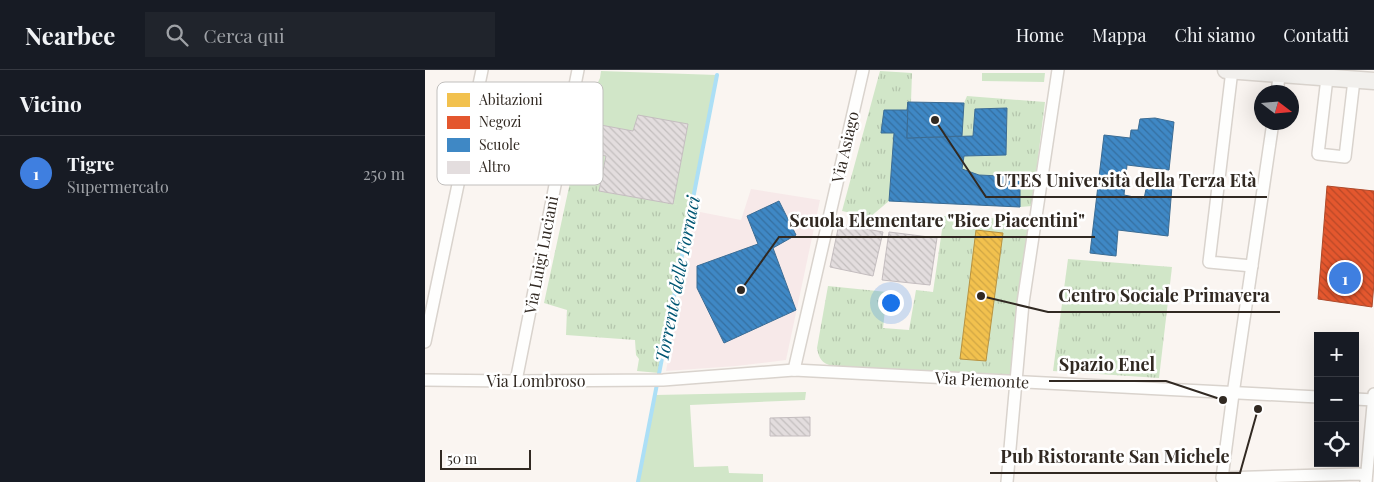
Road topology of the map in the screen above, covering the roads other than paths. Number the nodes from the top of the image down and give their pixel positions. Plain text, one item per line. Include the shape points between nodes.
1 (863, 70) edge
2 (1058, 70) edge
3 (1226, 70) edge
4 (1232, 70) edge
5 (1280, 72) edge
6 (1327, 78) junction
7 (1354, 80) junction
8 (1374, 81) edge
9 (1278, 85) edge
10 (1272, 130) edge
11 (458, 185) edge
12 (555, 185) edge
13 (1252, 266) junction
14 (425, 342) edge
15 (794, 370) junction
16 (425, 380) edge
17 (647, 380) joint
18 (516, 381) junction
19 (1015, 382) junction
20 (1233, 394) junction
21 (1374, 394) edge
22 (1314, 398) edge
23 (1359, 399) edge
24 (1374, 400) edge
25 (1366, 478) edge
26 (1007, 482) edge

1 - 15 street, Via Asiago
2 - 19 street via 1023,303
3 - 4 street
4 - 5 street
4 - 13 street via 1209,262
5 - 6 street
5 - 9 street
6 - 7 street
6 - 7 street via 1318,154 1345,157
7 - 8 street
10 - 13 street
11 - 14 street
12 - 18 street, Via Luigi Luciani
13 - 20 street
15 - 17 street, Via Piemonte
15 - 19 street, Via Piemonte
16 - 18 street, Via Lombroso
17 - 18 street, Via Lombroso
19 - 20 street, Via Piemonte
19 - 26 street
20 - 22 street, Via Piemonte
20 - 25 street via 1222,478 1358,474
21 - 24 street
23 - 24 street
24 - 25 street

